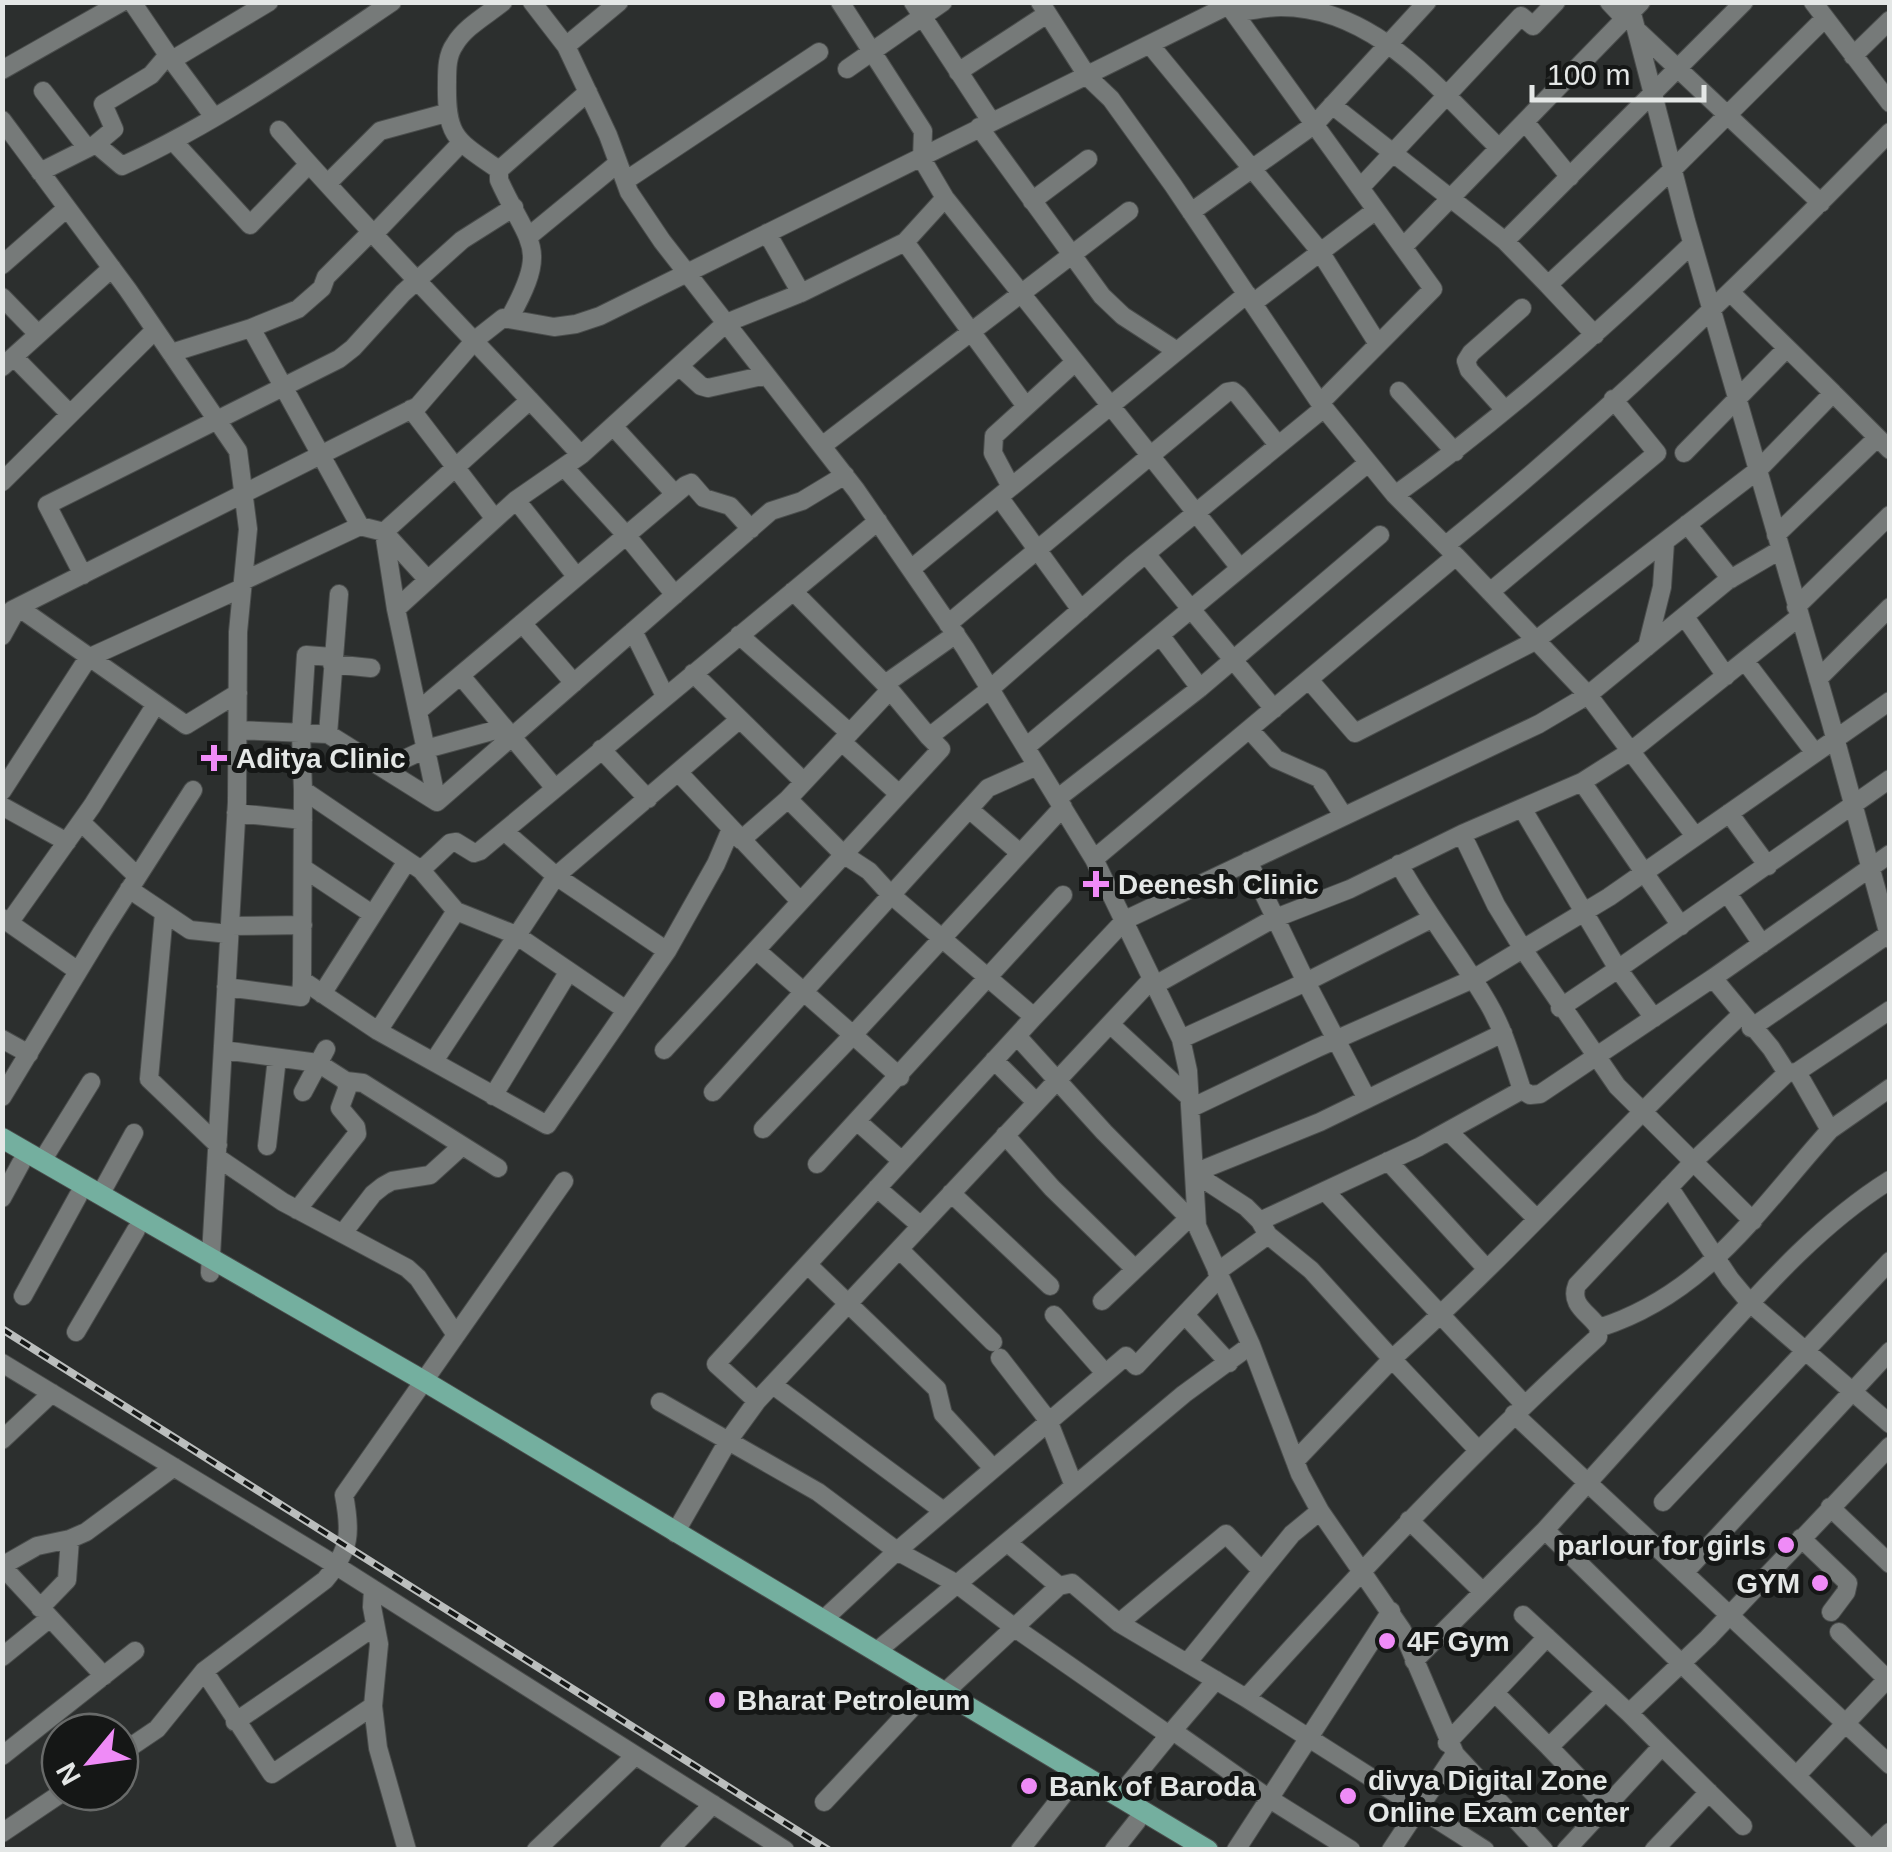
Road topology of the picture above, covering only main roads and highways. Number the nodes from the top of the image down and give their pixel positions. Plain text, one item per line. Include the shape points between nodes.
1 (2, 1138) edge
2 (22, 1158) edge
3 (212, 1266) junction
4 (420, 1386) junction
5 (934, 1693) junction
6 (1182, 1850) edge
7 (1208, 1850) edge

1 - 2 main road
2 - 3 main road via 100,1195
2 - 3 main road via 136,1230
3 - 4 main road
4 - 5 main road via 669,1546
4 - 5 main road via 877,1651
5 - 6 main road
5 - 7 main road

